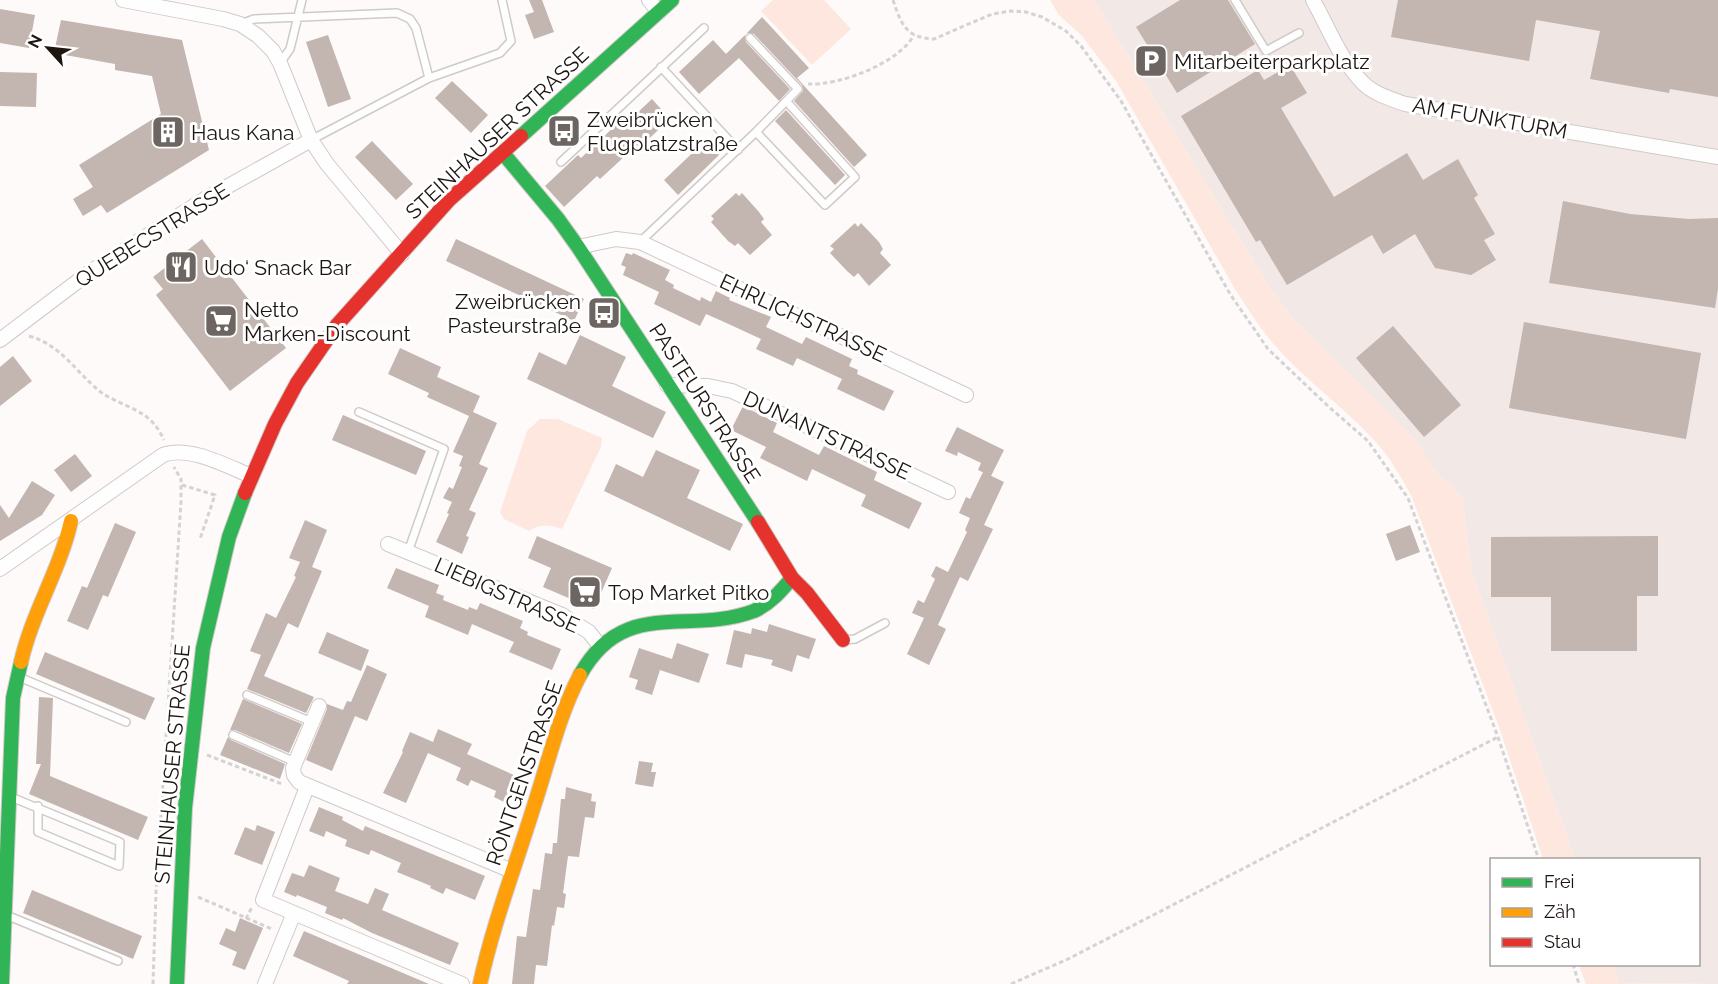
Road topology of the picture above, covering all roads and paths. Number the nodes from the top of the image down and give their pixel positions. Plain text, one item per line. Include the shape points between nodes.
1 (123, 0) edge
2 (302, 0) edge
3 (502, 0) edge
4 (649, 0) edge
5 (672, 0) edge
6 (893, 0) edge
7 (1235, 0) edge
8 (1312, 0) edge
9 (658, 12) junction
10 (296, 18) junction
11 (240, 24) junction
12 (704, 28) dead end
13 (1299, 33) dead end
14 (914, 35) junction
15 (750, 38) dead end
16 (280, 63) junction
17 (661, 67) junction
18 (429, 78) junction
19 (798, 89) junction
20 (787, 102) junction
21 (756, 132) junction
22 (311, 140) junction
23 (738, 150) junction
24 (502, 152) junction
25 (1718, 157) edge
26 (561, 162) dead end
27 (640, 242) junction
28 (578, 247) junction
29 (402, 254) junction
30 (5, 337) edge
31 (667, 385) junction
32 (966, 395) dead end
33 (359, 412) dead end
34 (167, 453) junction
35 (251, 476) junction
36 (182, 484) junction
37 (948, 492) dead end
38 (71, 520) junction
39 (200, 539) dead end
40 (388, 544) dead end
41 (408, 552) junction
42 (0, 569) edge
43 (792, 578) junction
44 (885, 623) dead end
45 (843, 640) joint
46 (600, 646) junction
47 (17, 676) junction
48 (247, 695) dead end
49 (319, 705) dead end
50 (126, 722) dead end
51 (312, 722) junction
52 (233, 735) dead end
53 (1498, 737) junction
54 (190, 750) junction
55 (295, 762) junction
56 (303, 784) junction
57 (9, 796) junction
58 (38, 806) junction
59 (1538, 858) edge
60 (512, 871) junction
61 (181, 890) junction
62 (294, 913) junction
63 (6, 915) junction
64 (284, 935) junction
65 (118, 961) dead end
66 (1574, 966) edge
67 (2, 984) edge
68 (153, 984) edge
69 (177, 984) edge
70 (265, 984) edge
71 (462, 984) edge
72 (480, 984) edge
73 (1011, 984) edge
74 (1580, 984) edge

1 - 11 street
2 - 10 lane
3 - 18 lane via 511,41 500,54
4 - 9 street
5 - 9 street, STEINHAUSER STRASSE
6 - 14 path via 900,21
7 - 13 lane via 1266,51
8 - 25 street, AM FUNKTURM via 1348,64 1364,84 1390,99
9 - 24 street, STEINHAUSER STRASSE
10 - 11 lane via 254,19
10 - 16 lane via 290,49
10 - 18 lane via 397,13 416,27
11 - 16 street via 258,36
12 - 17 lane
14 - 19 path via 910,44 890,59 849,78
14 - 53 path via 934,39 992,14 1018,11 1042,17 1066,31 1081,46 1121,101 1230,294 1268,349 1368,441 1408,498
15 - 19 lane
16 - 22 street
17 - 23 lane
17 - 26 lane
18 - 22 lane
19 - 20 lane
20 - 21 lane
20 - 21 lane via 855,177 825,205
21 - 23 lane
22 - 29 street
22 - 30 street, QUEBECSTRASSE via 205,199 90,272
23 - 27 lane
24 - 28 street, PASTEURSTRASSE
24 - 29 street, STEINHAUSER STRASSE via 449,200
27 - 28 street, EHRLICHSTRASSE via 616,239
27 - 32 street, EHRLICHSTRASSE
28 - 31 street, PASTEURSTRASSE
29 - 35 street, STEINHAUSER STRASSE via 337,325 275,424
30 - 34 path via 32,336 61,353 101,392 147,417
31 - 37 street, DUNANTSTRASSE via 732,391
31 - 43 street, PASTEURSTRASSE
33 - 41 lane, LIEBIGSTRASSE via 444,449
34 - 35 street via 196,455
34 - 36 path
34 - 38 street
35 - 54 street, STEINHAUSER STRASSE via 214,595
36 - 39 path via 215,495
36 - 68 path
38 - 42 street
38 - 47 street via 66,544 26,641
40 - 41 street, LIEBIGSTRASSE
41 - 46 street, LIEBIGSTRASSE via 562,615 589,633
43 - 45 street, PASTEURSTRASSE
43 - 46 street, RÖNTGENSTRASSE via 768,605 748,614 652,623 614,635
44 - 45 lane, PASTEURSTRASSE via 855,639
46 - 60 street, RÖNTGENSTRASSE via 578,678
47 - 50 lane
47 - 57 street
48 - 51 lane
49 - 51 street
51 - 55 street
52 - 55 lane
53 - 59 path
53 - 73 path via 1079,954
54 - 56 path via 282,784
54 - 61 street, STEINHAUSER STRASSE
55 - 56 street via 294,775
56 - 60 street
56 - 62 street via 263,900
57 - 58 lane
57 - 63 street
58 - 58 lane via 120,842 119,866 38,832
60 - 72 street, RÖNTGENSTRASSE via 486,950
61 - 64 path
61 - 69 street, STEINHAUSER STRASSE
62 - 64 street
62 - 71 street
63 - 65 lane
63 - 67 street
64 - 70 street
66 - 74 path

